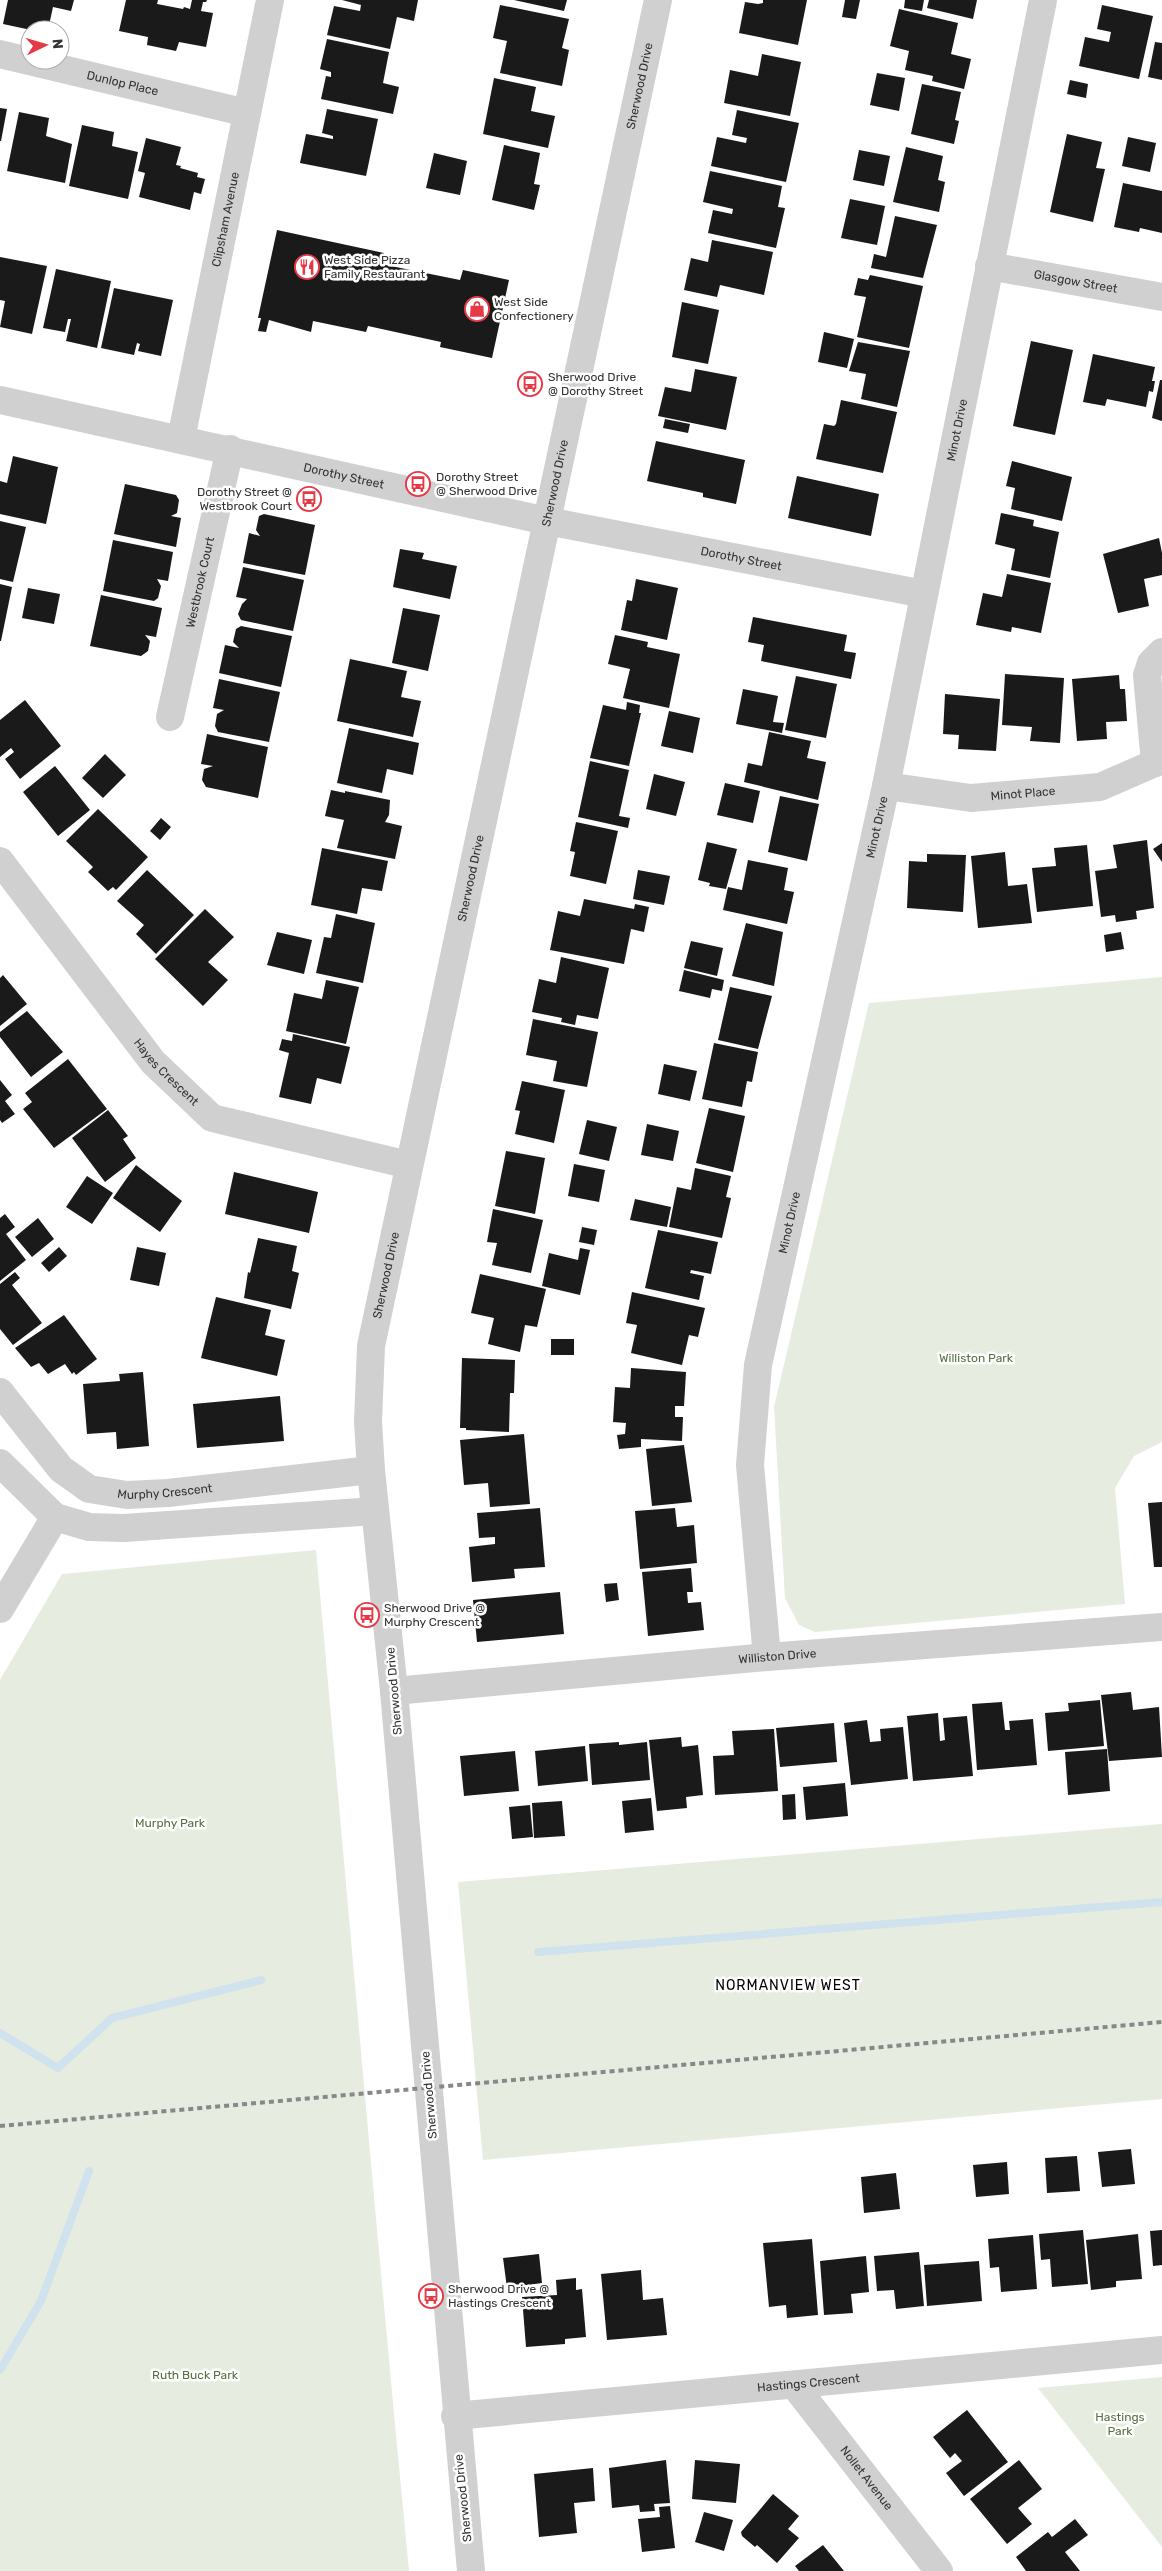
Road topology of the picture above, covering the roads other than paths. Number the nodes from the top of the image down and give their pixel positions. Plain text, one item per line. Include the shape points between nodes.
1 (270, 0) edge
2 (658, 0) edge
3 (1043, 0) edge
4 (0, 54) edge
5 (247, 113) junction
6 (989, 266) junction
7 (1162, 297) edge
8 (0, 400) edge
9 (181, 439) junction
10 (230, 449) junction
11 (547, 520) junction
12 (924, 594) junction
13 (1162, 652) edge
14 (170, 717) dead end
15 (1158, 759) edge
16 (886, 786) junction
17 (0, 861) edge
18 (409, 1165) junction
19 (0, 1392) edge
20 (0, 1463) edge
21 (371, 1470) junction
22 (375, 1511) junction
23 (55, 1517) junction
24 (0, 1609) edge
25 (1162, 1627) edge
26 (767, 1657) junction
27 (394, 1691) junction
28 (1162, 2350) edge
29 (794, 2385) junction
30 (455, 2416) junction
31 (470, 2571) edge
32 (939, 2571) edge

1 - 5 street, Clipsham Avenue
2 - 11 street, Sherwood Drive
3 - 6 street, Minot Drive
4 - 5 street, Dunlop Place
5 - 9 street, Clipsham Avenue
6 - 7 street, Glasgow Street
6 - 12 street, Minot Drive
8 - 9 street, Dorothy Street
9 - 10 street, Dorothy Street
10 - 11 street, Dorothy Street
10 - 14 street, Westbrook Court
11 - 12 street, Dorothy Street
11 - 18 street, Sherwood Drive
12 - 16 street, Minot Drive
13 - 15 street, Minot Place via 1151,663 1147,674
15 - 16 street, Minot Place via 1100,787 971,798
16 - 26 street, Minot Drive via 758,1365 750,1465
17 - 18 street, Hayes Crescent via 153,1062 212,1118
18 - 21 street, Sherwood Drive via 371,1346 368,1422
19 - 21 street, Murphy Crescent via 61,1469 89,1489 127,1495 168,1493
20 - 23 street
21 - 22 street, Sherwood Drive
22 - 23 street via 124,1528 89,1527
22 - 27 street, Sherwood Drive
23 - 24 street
25 - 26 street, Williston Drive
26 - 27 street, Williston Drive
27 - 30 street, Sherwood Drive
28 - 29 street, Hastings Crescent
29 - 30 street, Hastings Crescent
29 - 32 street, Nollet Avenue
30 - 31 street, Sherwood Drive

